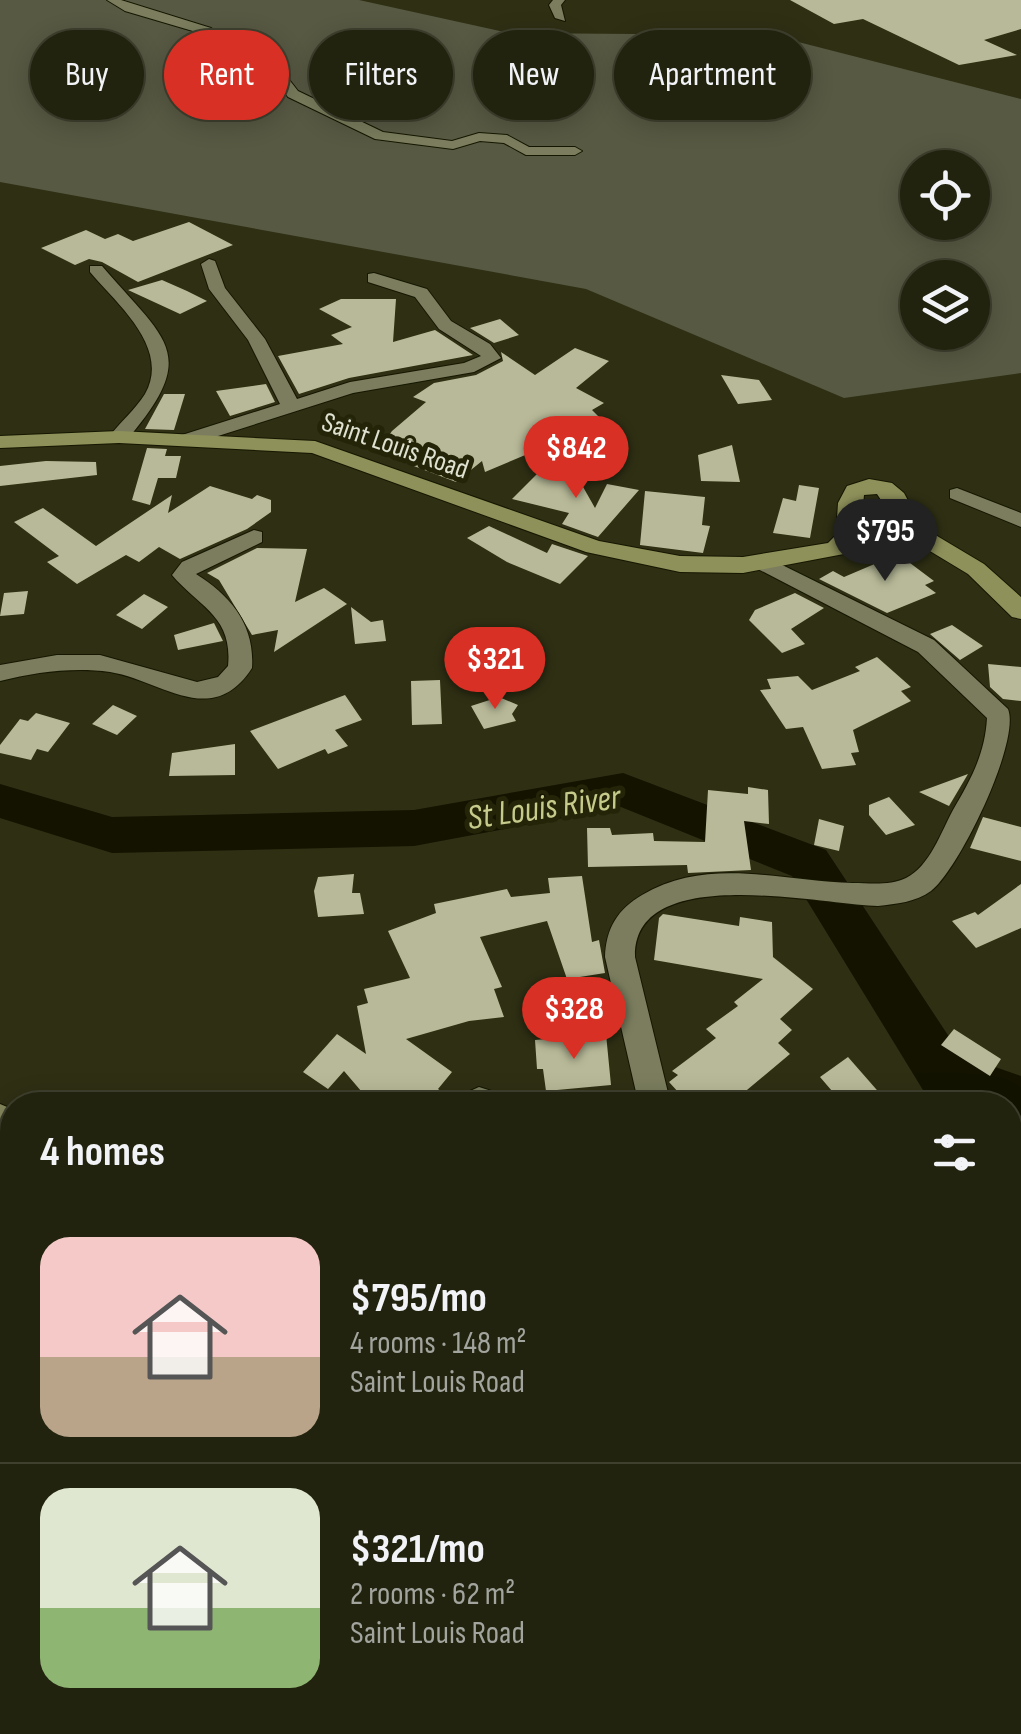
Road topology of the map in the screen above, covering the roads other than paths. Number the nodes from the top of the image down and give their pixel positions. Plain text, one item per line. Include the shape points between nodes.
1 (113, 0) edge
2 (558, 0) edge
3 (561, 18) dead end
4 (575, 151) dead end
5 (208, 264) dead end
6 (96, 269) dead end
7 (374, 278) dead end
8 (291, 406) junction
9 (119, 437) junction
10 (189, 440) junction
11 (0, 442) edge
12 (957, 494) dead end
13 (1021, 521) edge
14 (254, 538) dead end
15 (764, 562) junction
16 (1021, 611) edge
17 (0, 672) edge
18 (1010, 749) edge
19 (652, 1092) edge

1 - 4 street via 266,58 293,94 380,136 453,145 479,137 508,139 526,151
2 - 3 street
5 - 8 street
6 - 9 street via 150,336 162,362 153,396
7 - 8 street via 422,293 445,324 492,358
8 - 10 street
9 - 10 main road, Saint Louis Road
9 - 11 main road, Saint Louis Road
10 - 15 main road, Saint Louis Road via 315,447 638,559 713,566
12 - 13 street
14 - 17 street via 183,575 215,598 238,632 240,668 220,687 183,691 117,666 82,663
15 - 16 main road, Saint Louis Road via 836,549 848,537 855,491 884,488 913,531 976,569
15 - 18 street via 926,646 999,715
18 - 19 street via 920,886 890,897 695,885 632,915 620,935 620,956

